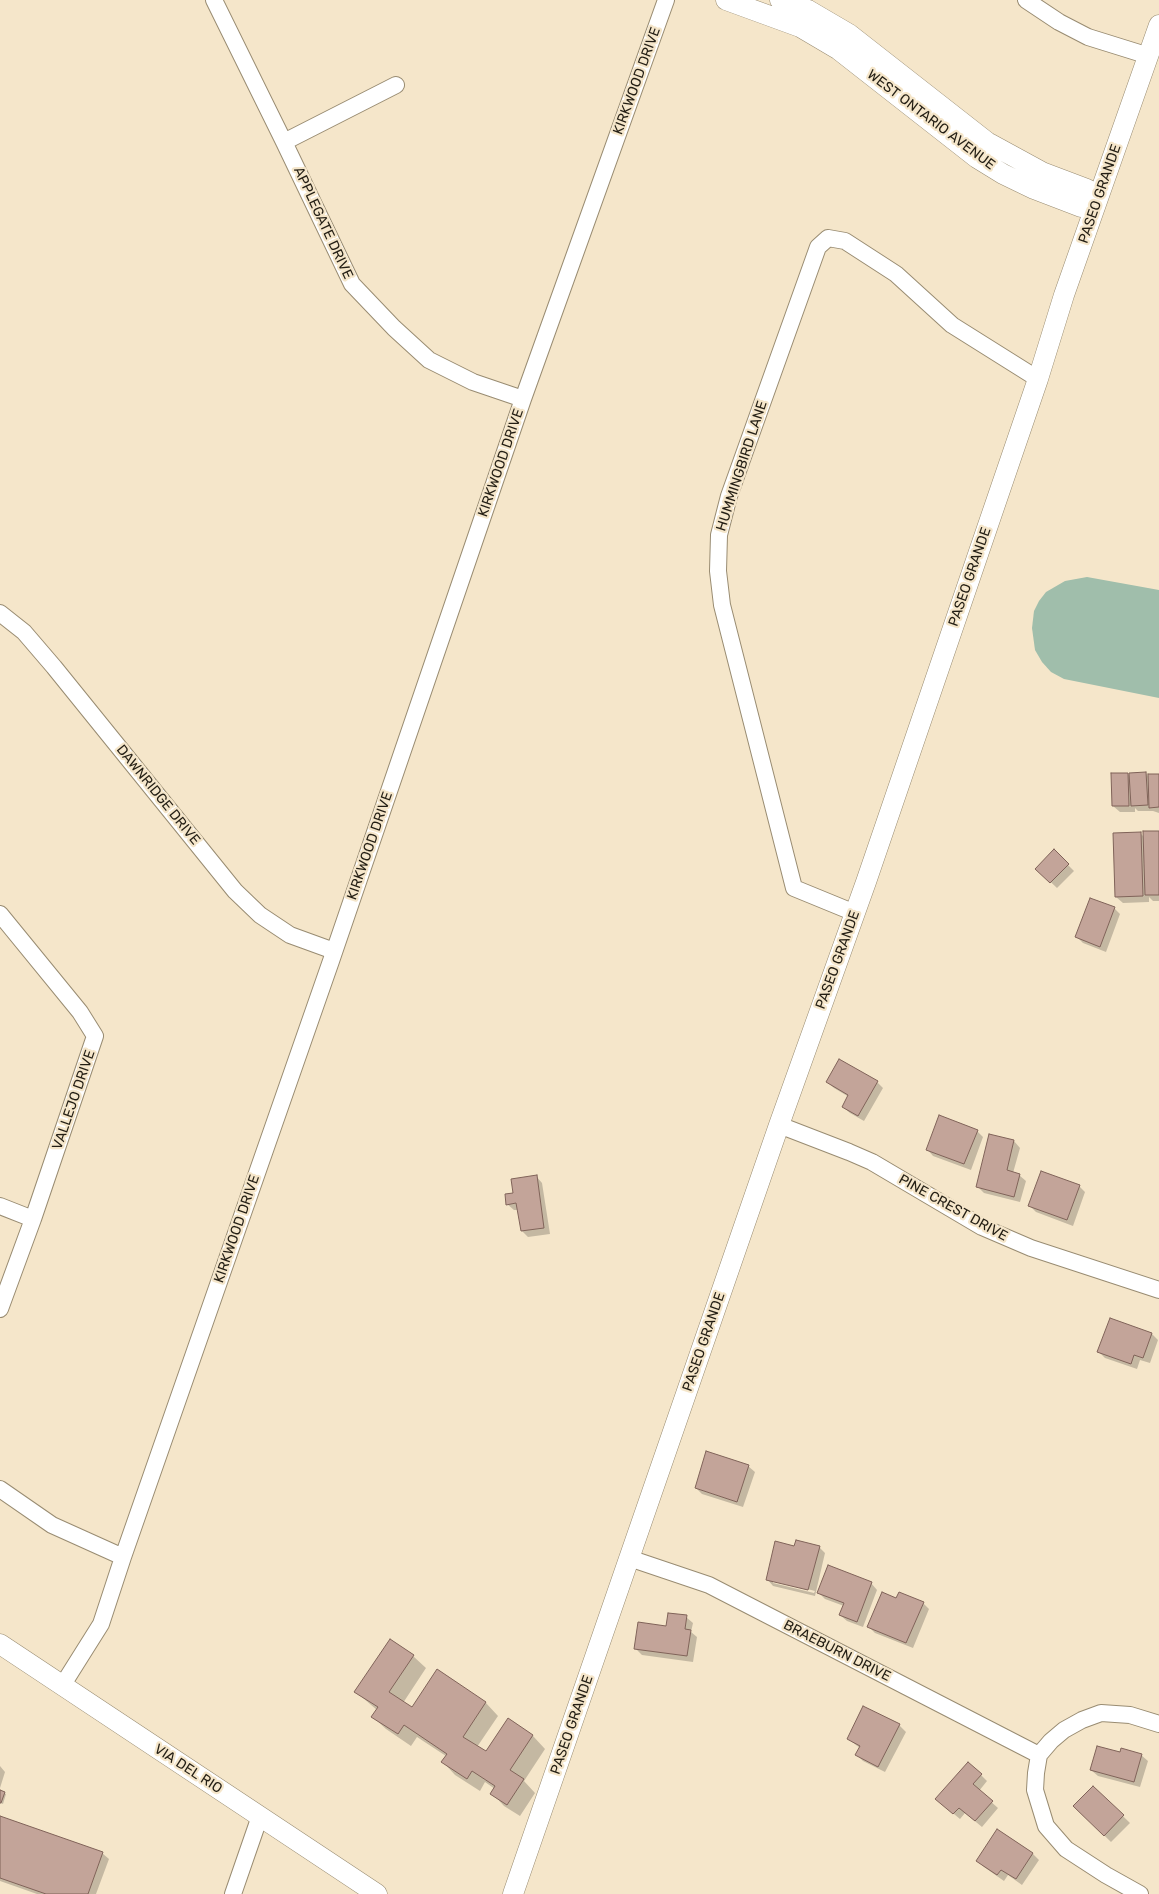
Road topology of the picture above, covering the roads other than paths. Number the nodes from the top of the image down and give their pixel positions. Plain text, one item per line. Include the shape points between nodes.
1 (214, 0) edge
2 (666, 0) edge
3 (726, 0) edge
4 (780, 0) edge
5 (1026, 0) edge
6 (1159, 25) edge
7 (1149, 56) junction
8 (396, 85) dead end
9 (284, 142) junction
10 (1096, 202) junction
11 (1038, 378) junction
12 (523, 399) junction
13 (0, 613) edge
14 (855, 913) junction
15 (0, 914) edge
16 (334, 951) junction
17 (779, 1125) junction
18 (0, 1206) edge
19 (33, 1219) junction
20 (1159, 1290) edge
21 (0, 1309) edge
22 (0, 1489) edge
23 (122, 1557) junction
24 (629, 1558) junction
25 (0, 1644) edge
26 (62, 1686) junction
27 (1159, 1724) edge
28 (1040, 1755) junction
29 (260, 1816) junction
30 (233, 1894) edge
31 (377, 1894) edge
32 (513, 1894) edge
33 (1140, 1894) edge

1 - 9 street, APPLEGATE DRIVE
2 - 12 street, KIRKWOOD DRIVE
3 - 10 main road, WEST ONTARIO AVENUE via 800,27 839,50 977,158 1004,174 1081,207
4 - 10 main road, WEST ONTARIO AVENUE via 808,10 849,34 987,142 1042,172 1087,189
5 - 7 street via 1088,37
6 - 7 main road, PASEO GRANDE
7 - 10 main road, PASEO GRANDE
8 - 9 street
9 - 12 street, APPLEGATE DRIVE via 352,284 430,360 473,382
10 - 11 main road, PASEO GRANDE
11 - 14 main road, PASEO GRANDE
11 - 14 street, HUMMINGBIRD LANE via 952,325 896,274 845,241 828,238 818,247 729,496 719,535 718,571 722,606 794,888
12 - 16 street, KIRKWOOD DRIVE
13 - 16 street, DAWNRIDGE DRIVE via 24,632 54,667 235,891 260,915 290,935
14 - 17 main road, PASEO GRANDE
15 - 19 street, VALLEJO DRIVE via 80,1012 95,1036
16 - 23 street, KIRKWOOD DRIVE
17 - 20 street, PINE CREST DRIVE via 872,1162 982,1226 1023,1245
17 - 24 main road, PASEO GRANDE
18 - 19 street
19 - 21 street, VALLEJO DRIVE
22 - 23 street via 52,1525
23 - 26 street, KIRKWOOD DRIVE via 101,1624
24 - 28 street, BRAEBURN DRIVE via 709,1585
24 - 32 main road, PASEO GRANDE
25 - 26 main road, VIA DEL RIO
26 - 29 main road, VIA DEL RIO
27 - 28 street via 1130,1715 1101,1713 1064,1730
28 - 33 street via 1035,1790 1046,1826 1066,1849
29 - 30 street
29 - 31 main road, VIA DEL RIO

